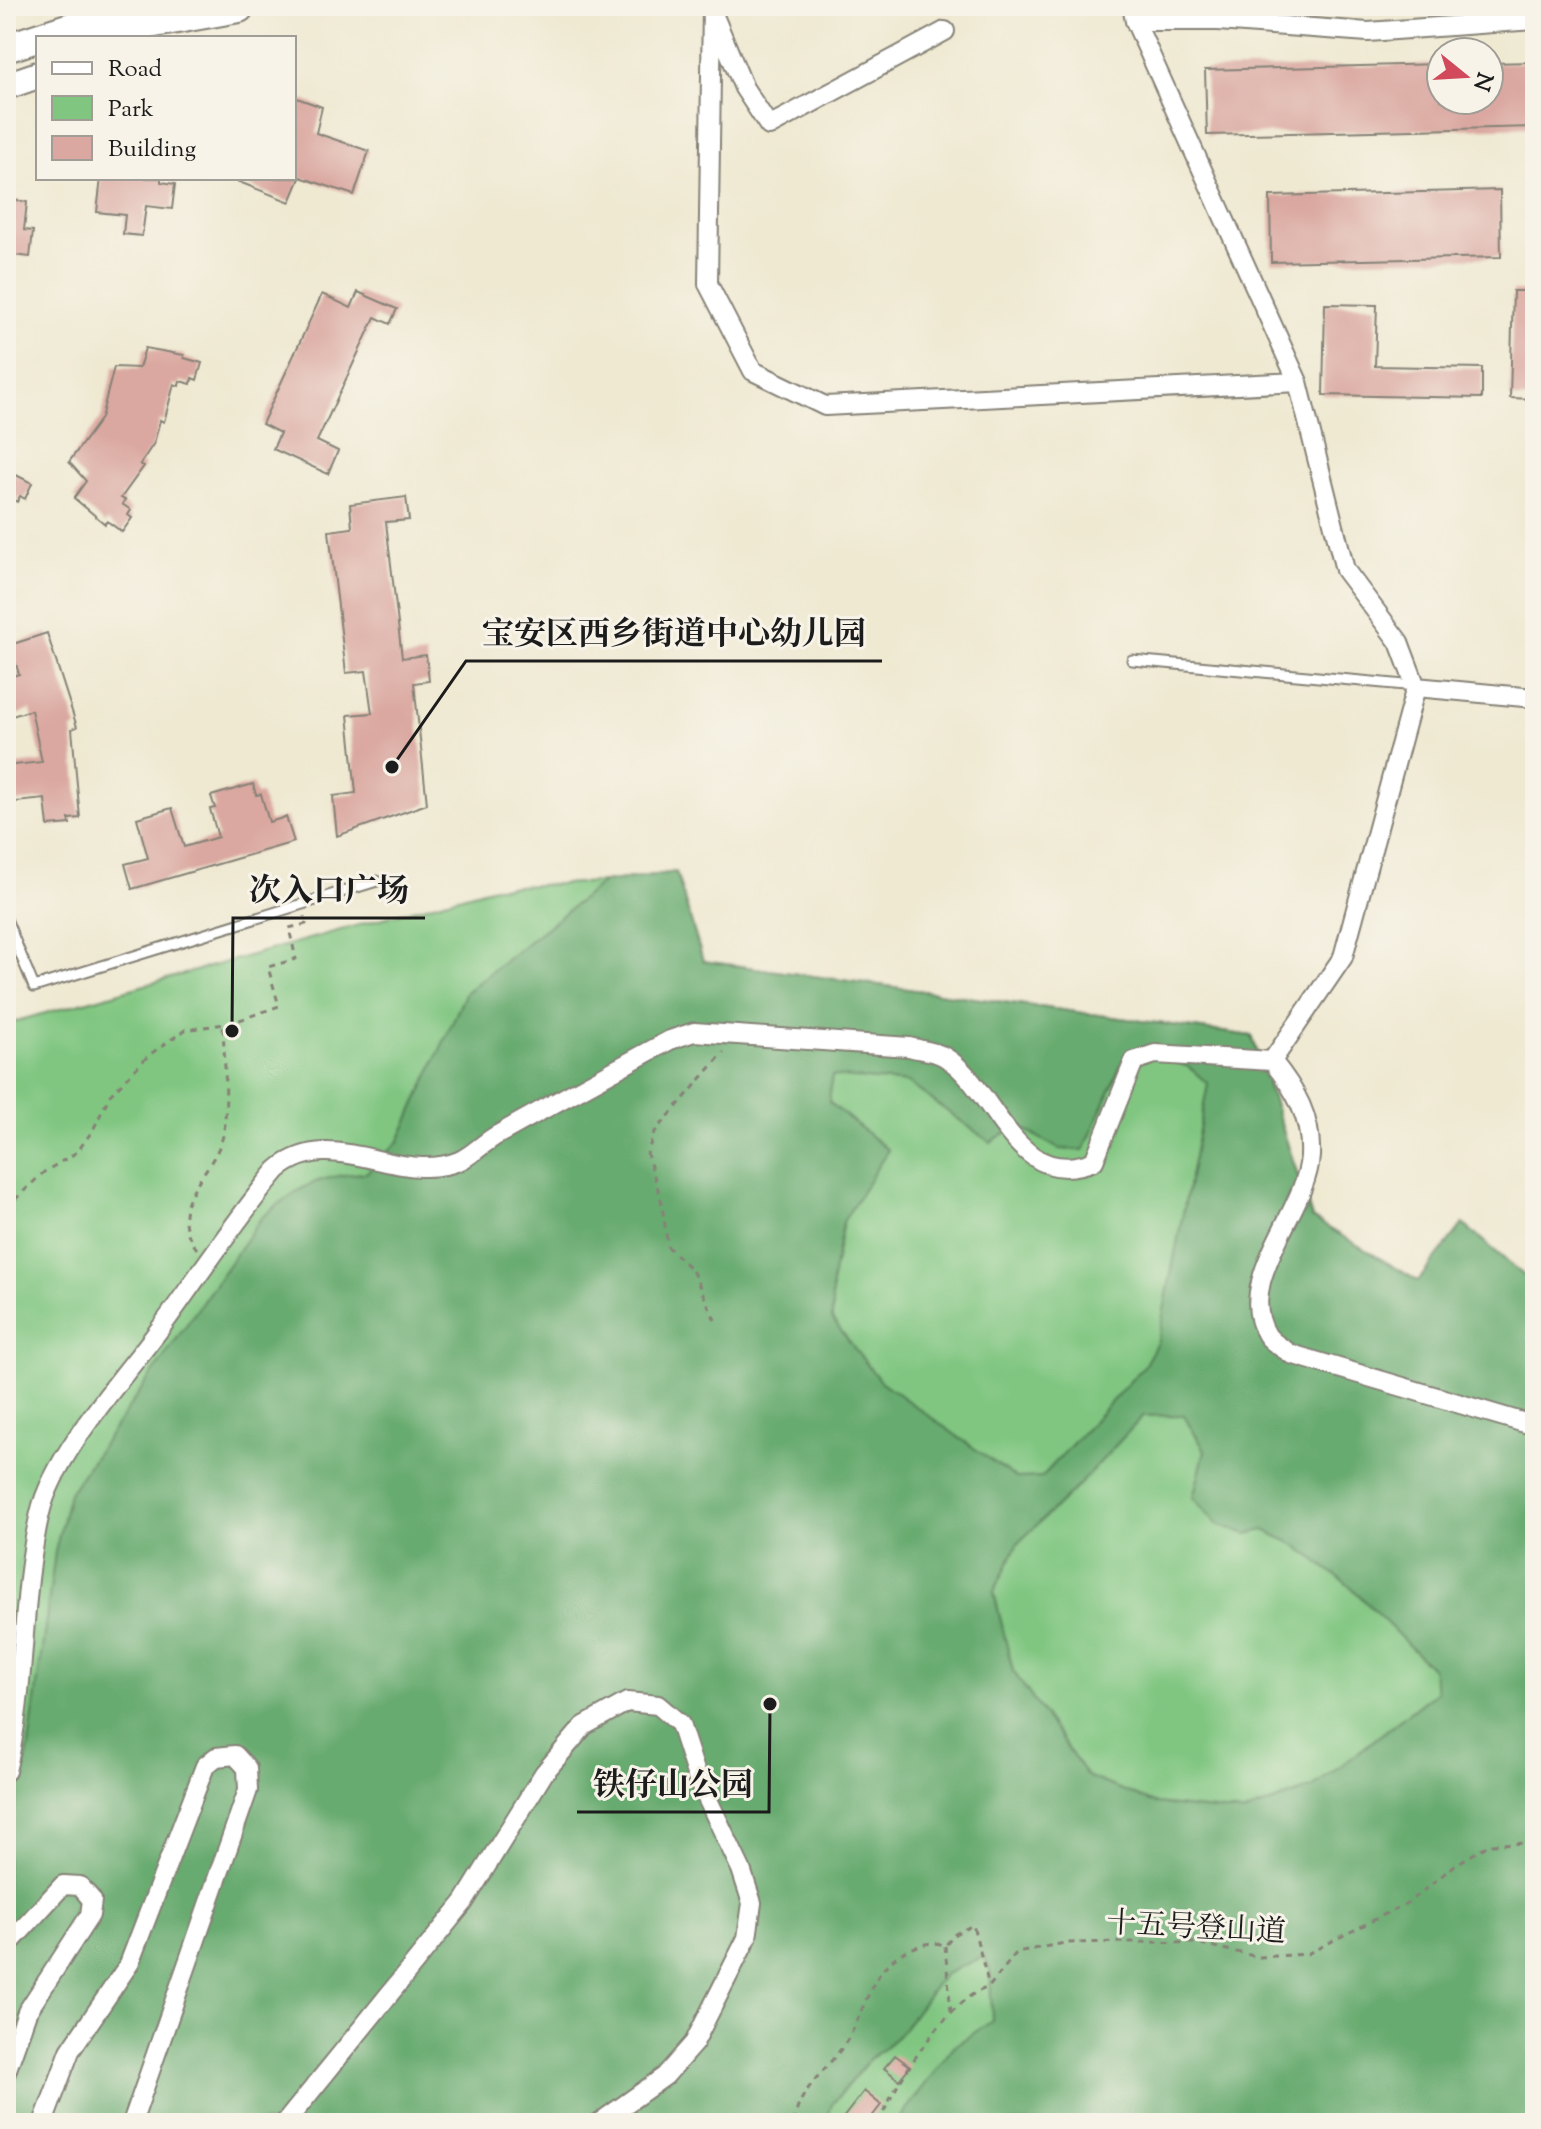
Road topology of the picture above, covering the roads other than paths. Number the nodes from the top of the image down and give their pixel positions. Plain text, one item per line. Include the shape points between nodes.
1 (135, 6) edge
2 (710, 6) edge
3 (243, 7) edge
4 (1134, 14) edge
5 (1535, 20) edge
6 (945, 31) dead end
7 (43, 36) edge
8 (81, 36) edge
9 (156, 36) edge
10 (36, 38) edge
11 (36, 44) edge
12 (6, 48) edge
13 (36, 76) edge
14 (6, 86) edge
15 (1298, 382) junction
16 (1132, 660) dead end
17 (1416, 687) junction
18 (1535, 698) edge
19 (377, 881) dead end
20 (6, 919) edge
21 (1272, 1061) junction
22 (1535, 1426) edge
23 (11, 1723) edge
24 (6, 1771) edge
25 (6, 1947) edge
26 (6, 2072) edge
27 (43, 2123) edge
28 (132, 2123) edge
29 (285, 2123) edge
30 (599, 2123) edge

1 - 7 main road
2 - 6 street via 744,88 769,126
2 - 15 street via 708,284 753,371 825,406
3 - 8 main road
3 - 9 main road
4 - 5 street via 1368,32
4 - 15 street
10 - 12 main road
11 - 12 main road
13 - 14 main road
15 - 17 street via 1345,570 1399,642
16 - 17 lane
17 - 18 street
17 - 21 street via 1343,957
19 - 20 lane via 34,987
21 - 22 street via 1293,1086 1307,1119 1310,1158 1259,1287 1258,1316 1268,1338 1291,1354
21 - 23 street via 1155,1054 1134,1061 1094,1161 1075,1168 1039,1159 1006,1133 973,1082 944,1055 909,1047 694,1032 490,1138 459,1161 417,1167 321,1150 297,1156 257,1194 79,1438 45,1499 29,1572
23 - 24 street
25 - 26 street via 63,1885 80,1886 92,1900 90,1915 27,2012
27 - 28 street via 70,2051 129,1964 205,1766 216,1757 235,1755 247,1768 248,1790
29 - 30 street via 464,1902 544,1773 584,1726 627,1702 658,1705 680,1724 697,1777 752,1903 747,1938 694,2043 665,2076

